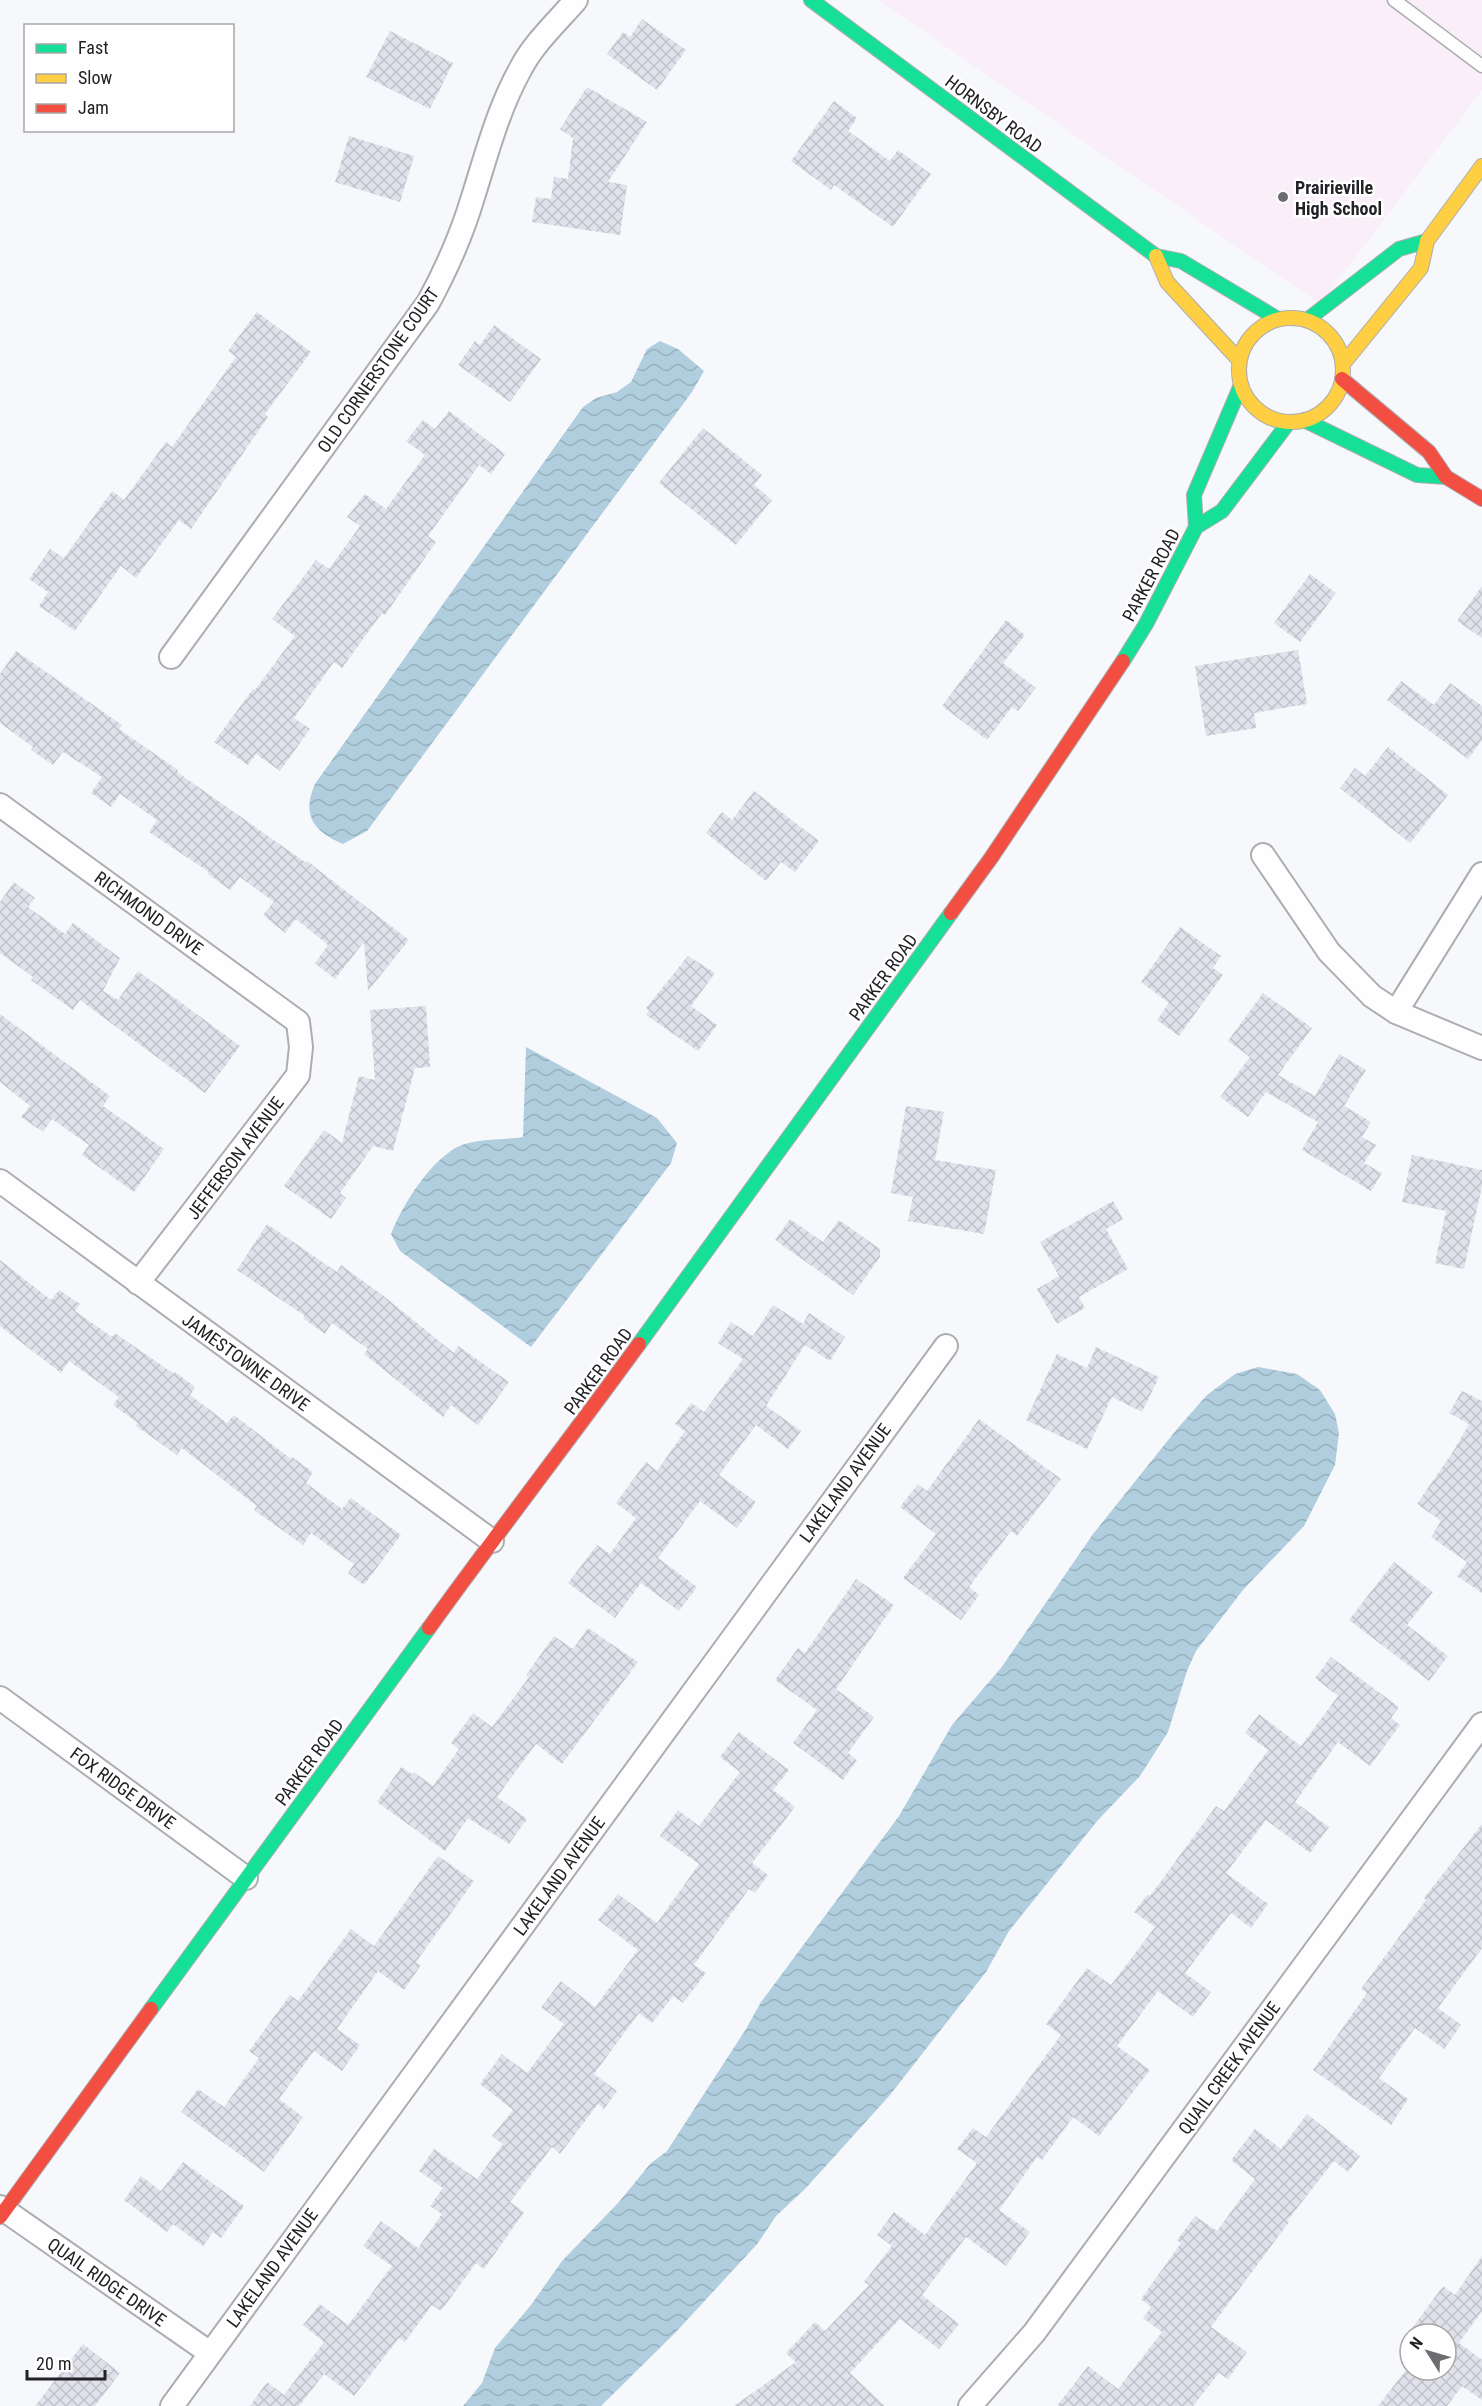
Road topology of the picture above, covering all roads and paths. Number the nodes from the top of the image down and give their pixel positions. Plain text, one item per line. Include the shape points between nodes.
1 (576, 0) edge
2 (811, 0) edge
3 (1394, 0) edge
4 (1482, 66) edge
5 (1482, 166) edge
6 (1427, 241) junction
7 (1156, 256) junction
8 (1278, 319) junction
9 (1307, 320) junction
10 (1239, 360) junction
11 (1343, 364) junction
12 (1342, 379) junction
13 (1241, 385) junction
14 (1304, 420) junction
15 (1289, 422) junction
16 (1446, 477) junction
17 (1482, 499) edge
18 (1196, 527) junction
19 (171, 657) dead end
20 (0, 805) edge
21 (1263, 855) dead end
22 (1482, 874) edge
23 (1396, 1012) junction
24 (298, 1022) joint
25 (1482, 1048) edge
26 (0, 1181) edge
27 (138, 1283) junction
28 (946, 1346) dead end
29 (492, 1541) junction
30 (0, 1698) edge
31 (1482, 1724) edge
32 (246, 1878) junction
33 (2, 2211) edge
34 (210, 2353) junction
35 (171, 2406) edge
36 (970, 2406) edge

1 - 19 street, OLD CORNERSTONE COURT via 521,67 499,113 459,237 428,303
2 - 7 street, HORNSBY ROAD
3 - 4 lane
5 - 6 street
6 - 9 street via 1399,249
6 - 11 street via 1421,268
7 - 8 street, HORNSBY ROAD via 1181,261
7 - 10 street, HORNSBY ROAD via 1167,282
8 - 9 street
8 - 10 street via 1252,334
9 - 11 street via 1332,337
10 - 13 street
11 - 12 street
12 - 14 street via 1329,405
12 - 16 street via 1429,452
13 - 15 street via 1244,395 1261,413
13 - 18 street, PARKER ROAD via 1194,495
14 - 15 street
14 - 16 street via 1417,475
15 - 18 street, PARKER ROAD via 1222,511
16 - 17 street
18 - 29 street, PARKER ROAD via 1146,624 991,858 548,1470
20 - 24 street, RICHMOND DRIVE
21 - 23 street via 1329,952 1372,996
22 - 23 street
23 - 25 street
24 - 27 street, JEFFERSON AVENUE via 298,1075
26 - 27 street, JAMESTOWNE DRIVE
27 - 29 street, JAMESTOWNE DRIVE
28 - 34 street, LAKELAND AVENUE
29 - 32 street, PARKER ROAD
30 - 32 street, FOX RIDGE DRIVE
31 - 36 street, QUAIL CREEK AVENUE via 1034,2333
32 - 33 street, PARKER ROAD
33 - 34 street, QUAIL RIDGE DRIVE
34 - 35 street, LAKELAND AVENUE

